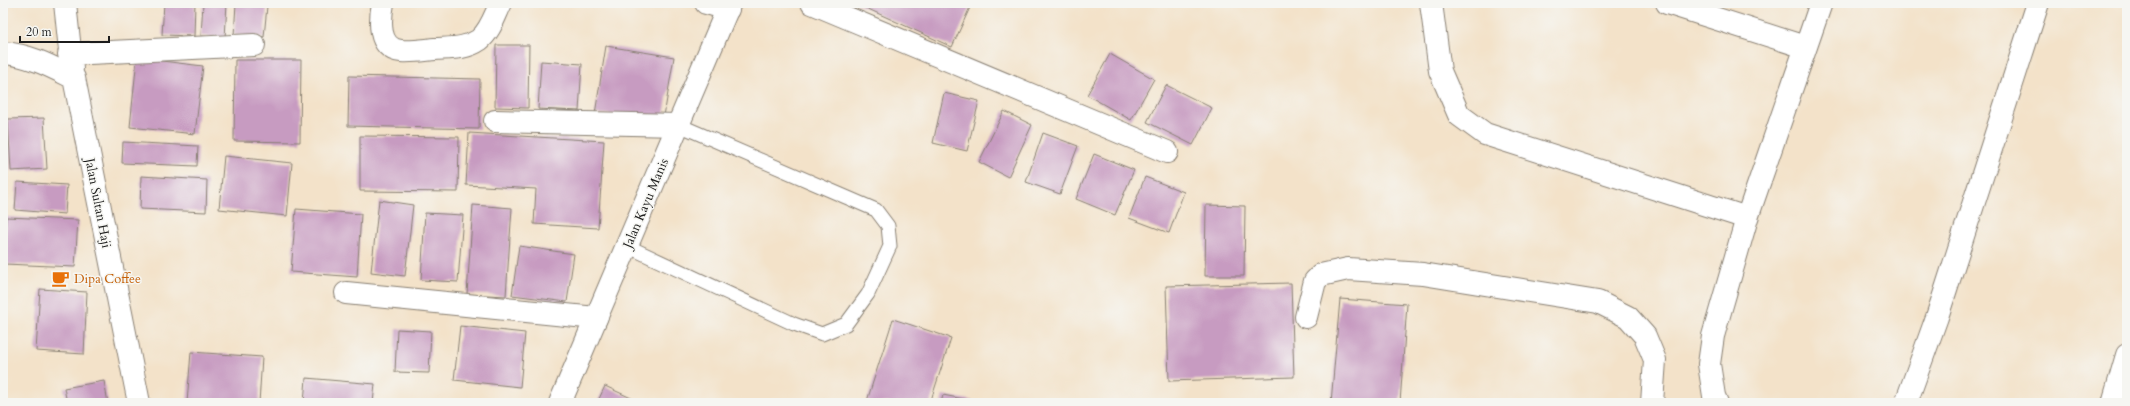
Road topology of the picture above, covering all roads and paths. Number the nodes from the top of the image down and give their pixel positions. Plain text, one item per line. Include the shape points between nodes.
1 (66, 3) edge
2 (383, 3) edge
3 (501, 3) edge
4 (706, 3) edge
5 (812, 3) edge
6 (1431, 3) edge
7 (1667, 3) edge
8 (1821, 3) edge
9 (2038, 3) edge
10 (729, 6) edge
11 (254, 45) dead end
12 (1804, 47) junction
13 (3, 53) edge
14 (69, 54) junction
15 (74, 78) junction
16 (495, 120) dead end
17 (679, 125) junction
18 (1167, 152) dead end
19 (1748, 218) junction
20 (627, 246) junction
21 (346, 293) dead end
22 (1306, 317) dead end
23 (596, 318) junction
24 (2127, 355) edge
25 (139, 403) edge
26 (560, 403) edge
27 (1652, 403) edge
28 (1717, 403) edge
29 (1906, 403) edge
30 (2113, 403) edge

1 - 14 street, Jalan Sultan Haji
2 - 3 street via 380,20 382,34 388,45 400,51 466,47 481,39
4 - 10 street
5 - 18 street
6 - 19 street via 1440,71 1459,115 1485,134
7 - 12 street
8 - 12 street
9 - 29 street via 1937,317
10 - 17 street, Jalan Kayu Manis
11 - 14 street
12 - 19 street
13 - 15 street via 39,60
14 - 15 street, Jalan Sultan Haji
15 - 25 street, Jalan Sultan Haji
16 - 17 street
17 - 20 street, Jalan Kayu Manis
17 - 20 lane via 876,210 888,226 890,246 868,294 846,324 822,334 794,324
19 - 28 street via 1713,336 1709,364
20 - 23 street, Jalan Kayu Manis
21 - 23 street
22 - 27 street via 1315,281 1321,275 1348,269 1423,274 1598,302 1628,317 1645,336 1655,360
23 - 26 street, Jalan Kayu Manis
24 - 30 street

